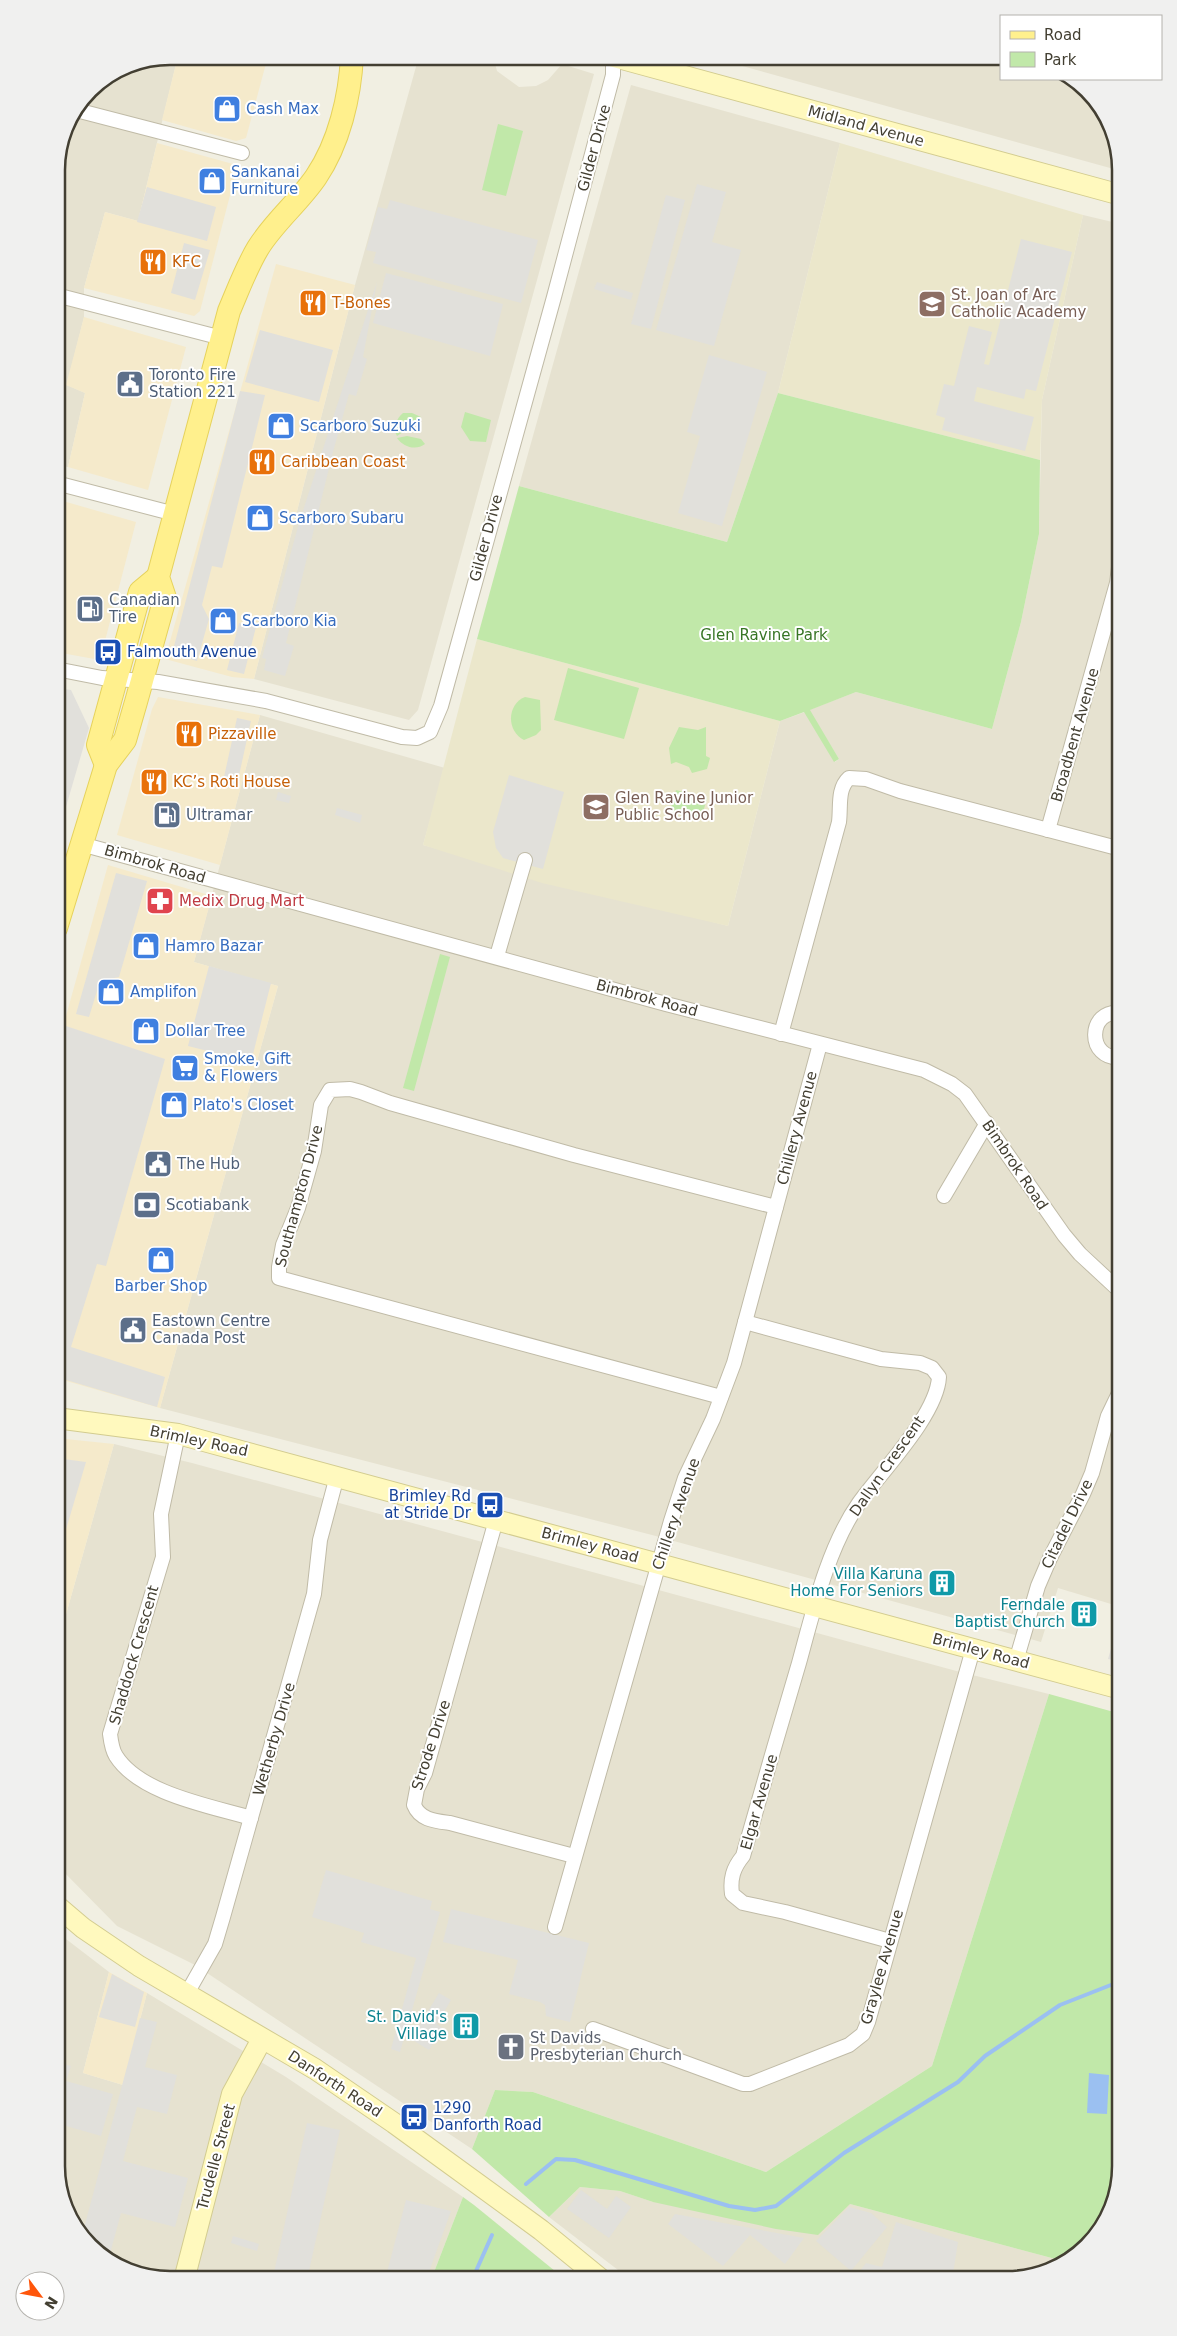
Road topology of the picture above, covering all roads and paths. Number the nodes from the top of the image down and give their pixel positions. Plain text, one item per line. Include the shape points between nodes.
1 (351, 65) edge
2 (613, 65) edge
3 (642, 65) edge
4 (83, 112) edge
5 (242, 153) dead end
6 (1112, 193) edge
7 (65, 296) edge
8 (222, 338) junction
9 (65, 485) edge
10 (175, 514) junction
11 (158, 576) junction
12 (1112, 601) edge
13 (65, 671) edge
14 (116, 678) junction
15 (142, 681) junction
16 (106, 765) junction
17 (1048, 830) junction
18 (81, 844) junction
19 (1112, 848) edge
20 (525, 860) dead end
21 (65, 898) edge
22 (497, 956) junction
23 (1112, 1013) edge
24 (782, 1034) junction
25 (820, 1044) junction
26 (1112, 1057) edge
27 (987, 1123) junction
28 (944, 1196) dead end
29 (776, 1207) junction
30 (1112, 1284) edge
31 (745, 1322) junction
32 (721, 1396) junction
33 (1112, 1408) edge
34 (65, 1419) edge
35 (178, 1434) junction
36 (337, 1476) junction
37 (496, 1520) junction
38 (658, 1564) junction
39 (815, 1606) junction
40 (973, 1649) junction
41 (1016, 1661) junction
42 (1112, 1687) edge
43 (251, 1818) junction
44 (574, 1856) junction
45 (65, 1912) edge
46 (555, 1928) dead end
47 (890, 1940) junction
48 (186, 1995) junction
49 (593, 2029) dead end
50 (262, 2039) junction
51 (186, 2271) edge
52 (591, 2271) edge

1 - 8 main road via 343,115 332,147 317,176 259,247 244,274
2 - 15 street, Gilder Drive via 556,288 441,706 430,732 417,738 402,737 266,701
3 - 6 main road, Midland Avenue
4 - 5 street
7 - 8 street
8 - 10 main road
9 - 10 street
10 - 11 main road
11 - 14 main road via 140,592
11 - 15 main road via 164,598
12 - 17 street, Broadbent Avenue
13 - 14 street
14 - 15 street
14 - 16 main road via 98,745
15 - 16 main road via 125,740
16 - 18 main road
17 - 19 street
17 - 24 street via 866,779 849,778 840,792 839,822
18 - 21 main road
18 - 22 street, Bimbrok Road
20 - 22 street
22 - 24 street, Bimbrok Road
23 - 26 street via 1104,1016 1095,1028 1094,1036 1099,1049
24 - 25 street, Bimbrok Road
25 - 27 street, Bimbrok Road via 924,1070 965,1094
25 - 29 street, Chillery Avenue
27 - 28 street
27 - 30 street, Bimbrok Road via 1064,1235
29 - 31 street, Chillery Avenue
29 - 32 street, Southampton Drive via 574,1155 350,1089 330,1090 321,1105 314,1151 298,1208 283,1245 280,1278
31 - 32 street, Chillery Avenue
31 - 39 street, Dallyn Crescent via 881,1359 920,1363 932,1368 939,1377 939,1387 900,1454 859,1504 844,1529
32 - 38 street, Chillery Avenue via 685,1478
33 - 41 street, Citadel Drive via 1092,1473 1038,1586
34 - 35 main road, Brimley Road
35 - 36 main road, Brimley Road
35 - 43 street, Shaddock Crescent via 161,1514 163,1557 110,1734 112,1745 125,1766 171,1795
36 - 37 main road, Brimley Road
36 - 43 street, Wetherby Drive via 320,1540 314,1594
37 - 38 main road, Brimley Road
37 - 44 street, Strode Drive via 414,1805 421,1816 434,1821
38 - 39 main road, Brimley Road
38 - 44 street, Chillery Avenue
39 - 40 main road, Brimley Road
39 - 47 street, Elgar Avenue via 743,1856 733,1874 732,1894 742,1903
40 - 41 main road, Brimley Road
40 - 47 street, Graylee Avenue
41 - 42 main road, Brimley Road
43 - 48 street, Wetherby Drive via 215,1944
44 - 46 street, Chillery Avenue
45 - 48 main road, Danforth Road via 121,1954
47 - 49 street, Graylee Avenue via 868,2022 859,2038 849,2045 750,2084
48 - 50 main road, Danforth Road
50 - 51 main road, Trudelle Street via 232,2094
50 - 52 main road, Danforth Road via 315,2069 394,2123 535,2225

